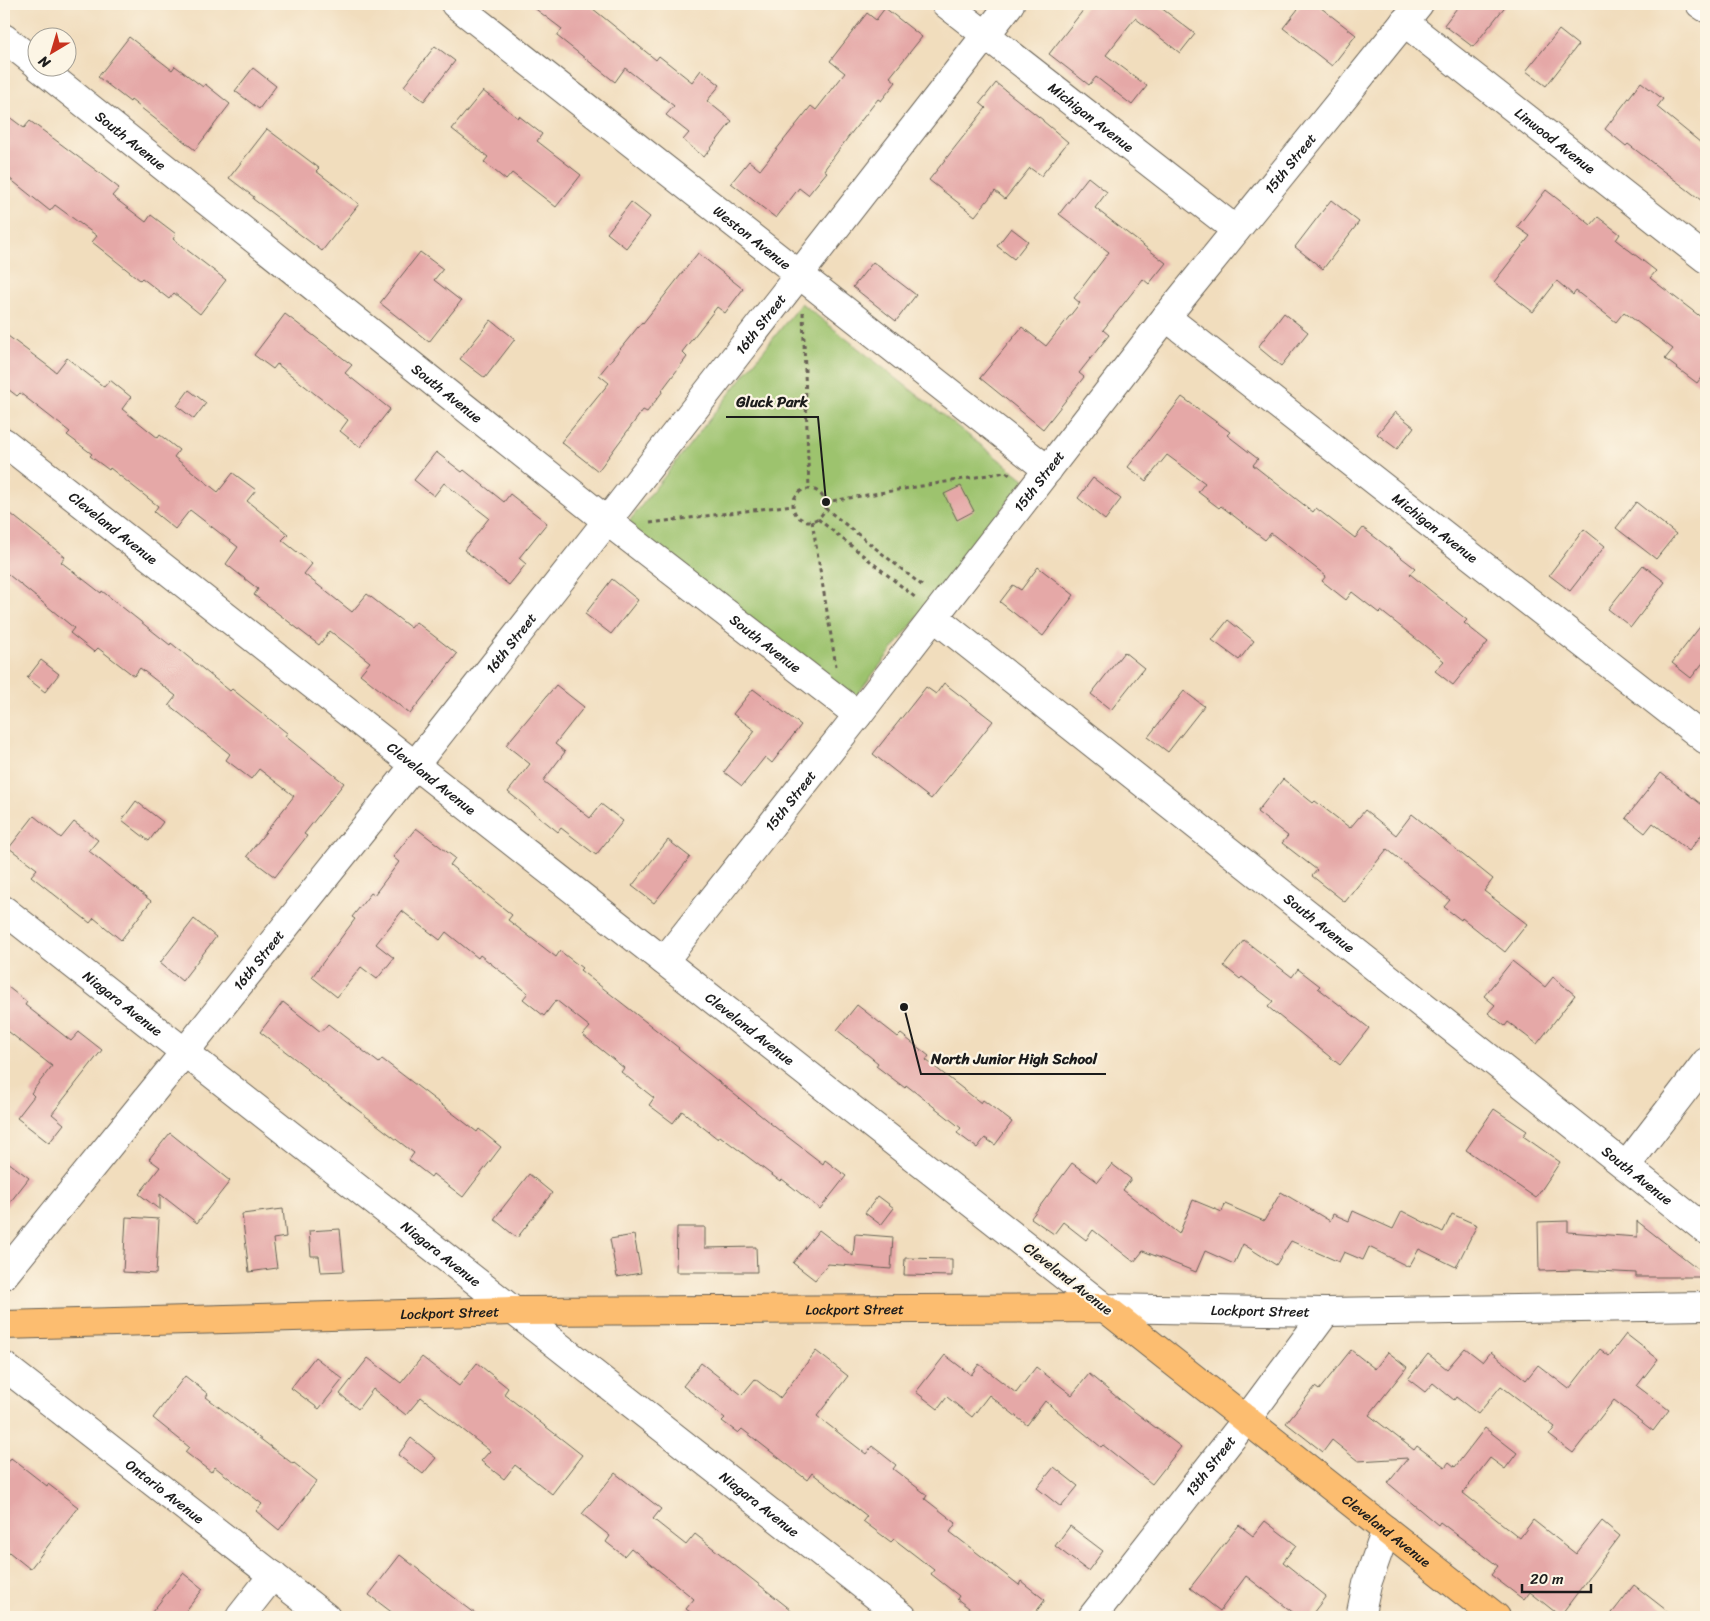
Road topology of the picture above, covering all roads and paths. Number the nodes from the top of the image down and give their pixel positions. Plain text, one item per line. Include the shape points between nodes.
1 (456, 4) edge
2 (946, 4) edge
3 (1010, 4) edge
4 (1700, 4) edge
5 (1706, 8) edge
6 (1411, 13) edge
7 (985, 34) junction
8 (4, 38) edge
9 (28, 57) edge
10 (54, 78) edge
11 (1236, 230) junction
12 (1706, 259) edge
13 (800, 274) junction
14 (803, 311) dead end
15 (1166, 317) junction
16 (4, 442) edge
17 (1048, 470) junction
18 (1011, 476) dead end
19 (809, 489) junction
20 (825, 502) junction
21 (793, 506) junction
22 (825, 508) junction
23 (818, 519) junction
24 (608, 521) junction
25 (812, 521) junction
26 (649, 523) dead end
27 (930, 580) dead end
28 (924, 587) junction
29 (920, 606) junction
30 (836, 668) dead end
31 (858, 715) junction
32 (1706, 740) edge
33 (414, 766) junction
34 (4, 910) edge
35 (664, 961) junction
36 (184, 1053) junction
37 (1706, 1062) edge
38 (1626, 1166) junction
39 (1706, 1230) edge
40 (4, 1275) edge
41 (1706, 1306) edge
42 (1105, 1308) junction
43 (514, 1311) junction
44 (1326, 1312) junction
45 (4, 1325) edge
46 (4, 1366) edge
47 (1246, 1420) junction
48 (1386, 1530) junction
49 (273, 1575) junction
50 (240, 1617) edge
51 (326, 1617) edge
52 (903, 1617) edge
53 (1092, 1617) edge
54 (1360, 1617) edge
55 (1496, 1617) edge

1 - 13 street, Weston Avenue
2 - 7 street, Michigan Avenue
3 - 7 street, 16th Street
4 - 5 street
6 - 11 street, 15th Street
6 - 12 street, Linwood Avenue
7 - 11 street, Michigan Avenue
7 - 13 street, 16th Street
8 - 9 street, South Avenue
10 - 24 street, South Avenue
11 - 15 street, 15th Street
13 - 17 street, Weston Avenue
13 - 24 street, 16th Street
14 - 19 path
15 - 17 street, 15th Street
15 - 32 street, Michigan Avenue
16 - 33 street, Cleveland Avenue
17 - 29 street, 15th Street
18 - 20 path via 1006,472
19 - 20 path via 819,492
19 - 21 path via 796,495
20 - 22 path
21 - 25 path via 797,516
21 - 26 path
22 - 23 path
22 - 28 path
23 - 25 path
23 - 29 path
24 - 31 street, South Avenue
24 - 33 street, 16th Street
25 - 30 path
27 - 28 path
28 - 29 path
29 - 31 street, 15th Street
29 - 38 street, South Avenue
31 - 35 street, 15th Street
33 - 35 street, Cleveland Avenue
33 - 36 street, 16th Street
34 - 36 street, Niagara Avenue
35 - 42 street, Cleveland Avenue
36 - 40 street, 16th Street
36 - 43 street, Niagara Avenue
37 - 38 street
38 - 39 street, South Avenue
41 - 44 street, Lockport Street
42 - 43 main road, Lockport Street
42 - 44 street, Lockport Street
42 - 47 main road, Cleveland Avenue
43 - 45 main road, Lockport Street
43 - 52 street, Niagara Avenue
44 - 47 street, 13th Street
46 - 49 street, Ontario Avenue
47 - 48 main road, Cleveland Avenue
47 - 53 street, 13th Street
48 - 54 street
48 - 55 main road, Cleveland Avenue
49 - 50 street
49 - 51 street, Ontario Avenue

